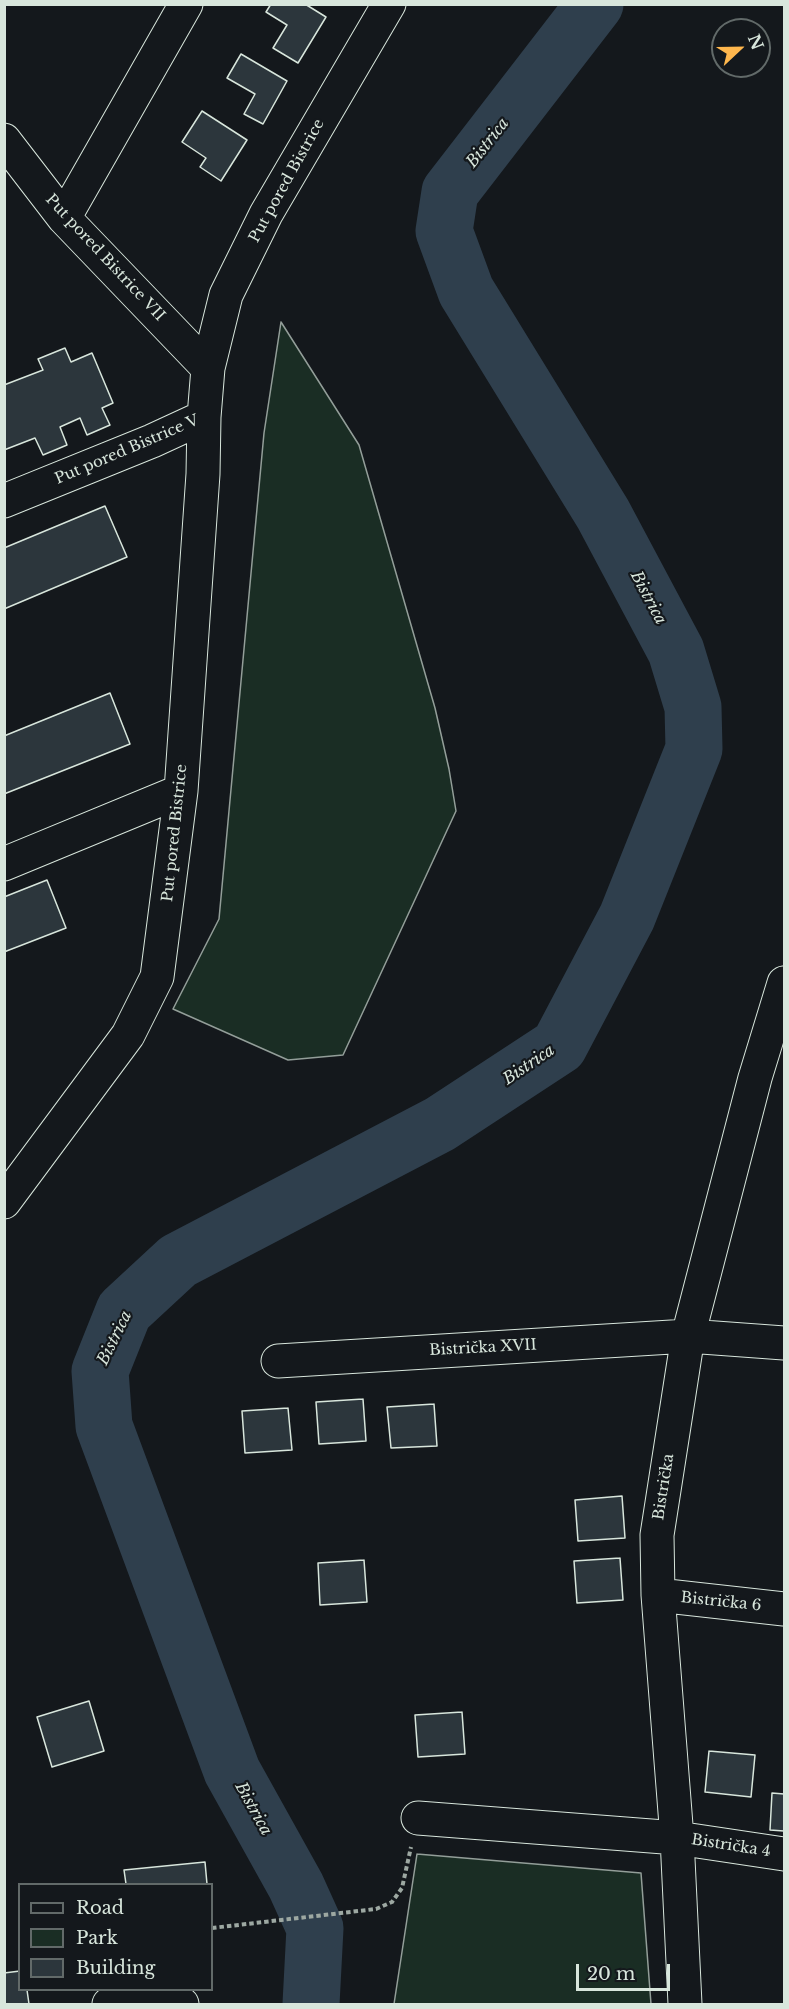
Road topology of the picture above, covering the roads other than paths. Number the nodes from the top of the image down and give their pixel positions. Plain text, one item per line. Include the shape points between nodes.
1 (186, 4) edge
2 (389, 4) edge
3 (5, 142) edge
4 (64, 218) junction
5 (208, 368) junction
6 (204, 417) junction
7 (4, 501) edge
8 (181, 791) junction
9 (4, 864) edge
10 (784, 983) edge
11 (770, 1078) edge
12 (4, 1202) edge
13 (688, 1336) junction
14 (784, 1343) edge
15 (278, 1360) dead end
16 (658, 1595) junction
17 (784, 1609) edge
18 (418, 1818) road end
19 (677, 1838) junction
20 (784, 1854) edge
21 (109, 2004) edge
22 (182, 2004) edge
23 (685, 2004) edge

1 - 4 street
2 - 5 street, Put pored Bistrice via 266,214 226,295
3 - 4 street, Put pored Bistrice VII
4 - 5 street, Put pored Bistrice VII
5 - 6 street, Put pored Bistrice V
6 - 7 street, Put pored Bistrice V
6 - 8 street, Put pored Bistrice
8 - 9 street
8 - 12 street, Put pored Bistrice via 158,977 128,1035
10 - 11 street, Bistrička
11 - 13 street, Bistrička
13 - 14 street, Bistrička XVII
13 - 15 street, Bistrička XVII
13 - 16 street, Bistrička via 657,1535
16 - 17 street, Bistrička 6
16 - 19 street, Bistrička
18 - 19 street, Bistrička 4
19 - 20 street, Bistrička 4
19 - 23 street, Bistrička
21 - 22 street via 159,1997

